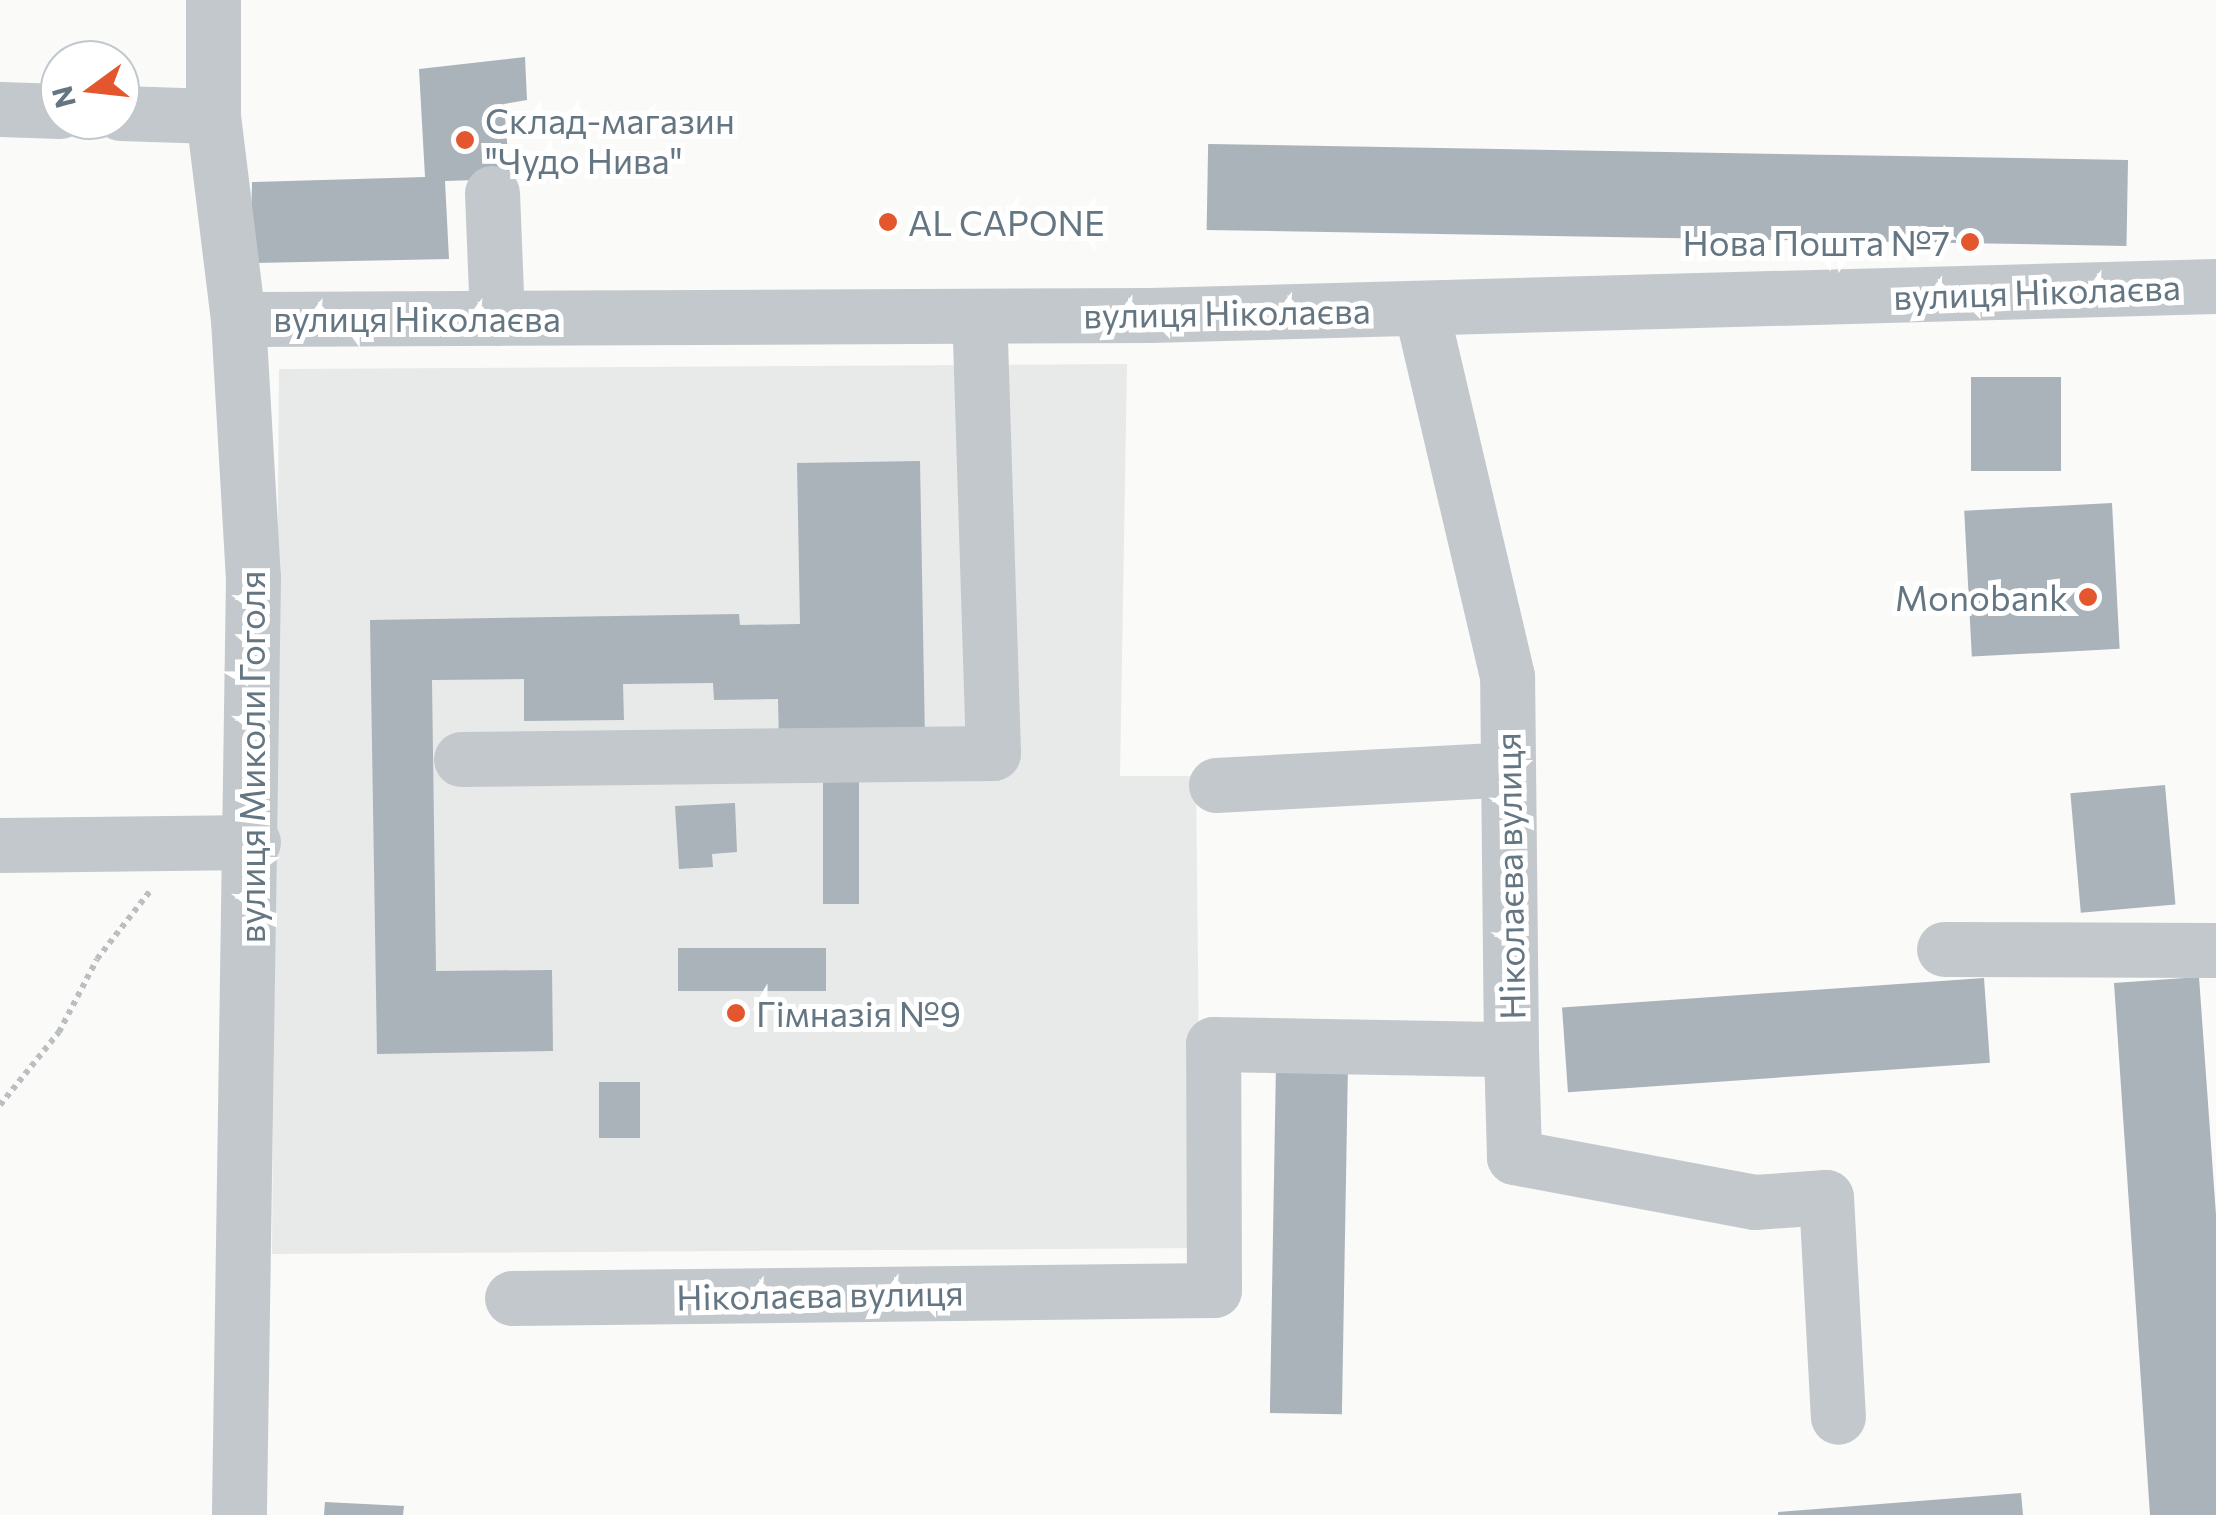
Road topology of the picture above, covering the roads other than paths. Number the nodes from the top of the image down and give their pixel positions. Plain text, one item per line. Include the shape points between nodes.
1 (213, 0) edge
2 (0, 110) edge
3 (40, 111) edge
4 (140, 114) edge
5 (213, 116) junction
6 (492, 193) dead end
7 (2216, 286) edge
8 (1420, 308) junction
9 (979, 316) junction
10 (496, 318) junction
11 (238, 319) junction
12 (461, 758) dead end
13 (1508, 769) junction
14 (1216, 785) dead end
15 (253, 842) junction
16 (0, 844) edge
17 (1944, 949) dead end
18 (2216, 950) edge
19 (1510, 1049) junction
20 (512, 1298) dead end
21 (1838, 1417) dead end
22 (239, 1515) edge

1 - 5 street, вулиця Миколи Гоголя
2 - 3 street
4 - 5 street
5 - 11 street, вулиця Миколи Гоголя
6 - 10 street
7 - 8 street, вулиця Ніколаєва
8 - 9 street, вулиця Ніколаєва
8 - 13 street, Ніколаєва вулиця via 1507,676
9 - 10 street, вулиця Ніколаєва
9 - 12 street via 992,753
10 - 11 street, вулиця Ніколаєва
11 - 15 street, вулиця Миколи Гоголя via 252,577
13 - 14 street
13 - 19 street, Ніколаєва вулиця
15 - 16 street
15 - 22 street, вулиця Миколи Гоголя
17 - 18 street
19 - 20 street, Ніколаєва вулиця via 1213,1044 1214,1290
19 - 21 street via 1514,1157 1754,1202 1826,1197

